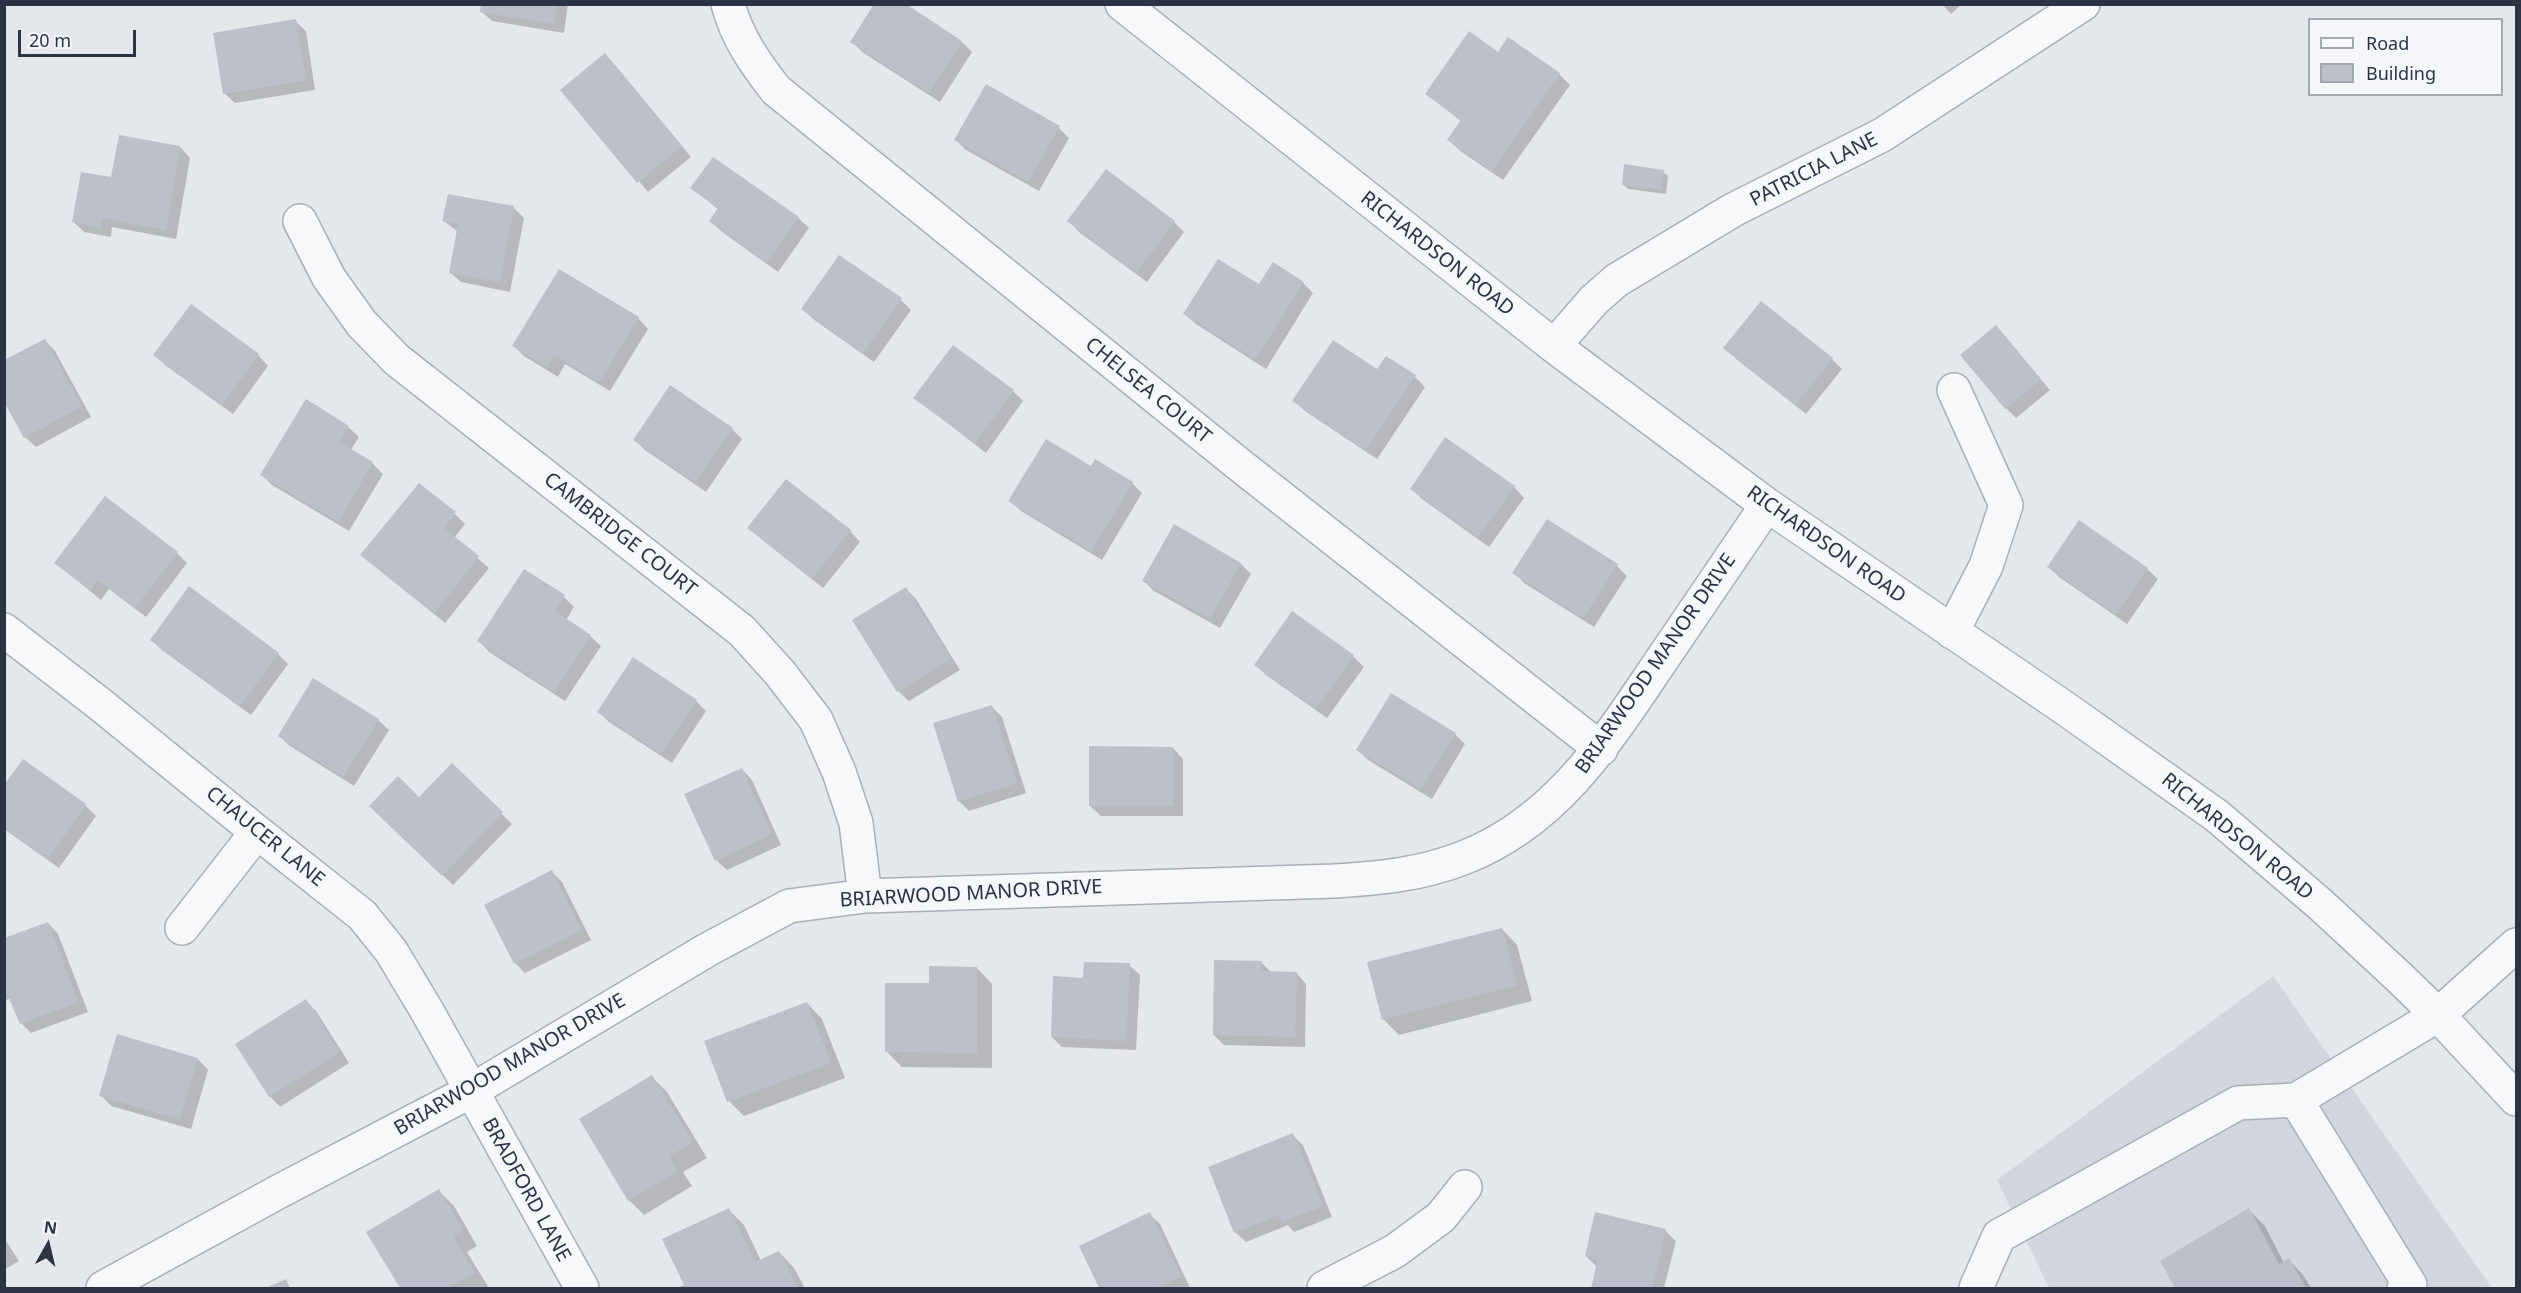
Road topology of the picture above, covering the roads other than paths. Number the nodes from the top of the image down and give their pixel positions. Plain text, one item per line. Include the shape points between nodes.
1 (728, 4) edge
2 (1122, 4) edge
3 (2083, 4) edge
4 (300, 220) dead end
5 (1554, 346) junction
6 (1954, 390) dead end
7 (1767, 505) junction
8 (4, 630) edge
9 (1952, 632) junction
10 (1601, 749) junction
11 (257, 832) junction
12 (865, 896) junction
13 (182, 928) dead end
14 (2517, 945) edge
15 (2438, 1015) junction
16 (471, 1091) junction
17 (2517, 1099) edge
18 (2296, 1100) junction
19 (1465, 1187) dead end
20 (120, 1284) edge
21 (582, 1288) edge
22 (1324, 1288) edge
23 (1976, 1288) edge
24 (2404, 1288) edge

1 - 10 street, CHELSEA COURT via 751,58 776,90 1241,466
2 - 5 street, RICHARDSON ROAD
3 - 5 street, PATRICIA LANE via 1882,135 1733,210 1625,275 1594,300
4 - 12 street, CAMBRIDGE COURT via 329,278 362,324 397,360 742,631 780,674 816,720 839,772 856,823
5 - 7 street, RICHARDSON ROAD
6 - 9 street via 2006,506 1986,566
7 - 9 street, RICHARDSON ROAD
7 - 10 street, BRIARWOOD MANOR DRIVE
8 - 11 street, CHAUCER LANE
9 - 15 street, RICHARDSON ROAD via 2217,816 2320,904
10 - 12 street, BRIARWOOD MANOR DRIVE via 1565,791 1520,828 1464,858 1404,876
11 - 13 street
11 - 16 street, CHAUCER LANE via 362,915 391,951
12 - 16 street, BRIARWOOD MANOR DRIVE via 789,906 707,950
14 - 15 street
15 - 17 street, RICHARDSON ROAD
15 - 18 street
16 - 20 street, BRIARWOOD MANOR DRIVE
16 - 21 street, BRADFORD LANE
18 - 23 street via 2238,1103 1999,1236
18 - 24 street via 2410,1285
19 - 22 street via 1441,1217 1395,1251

